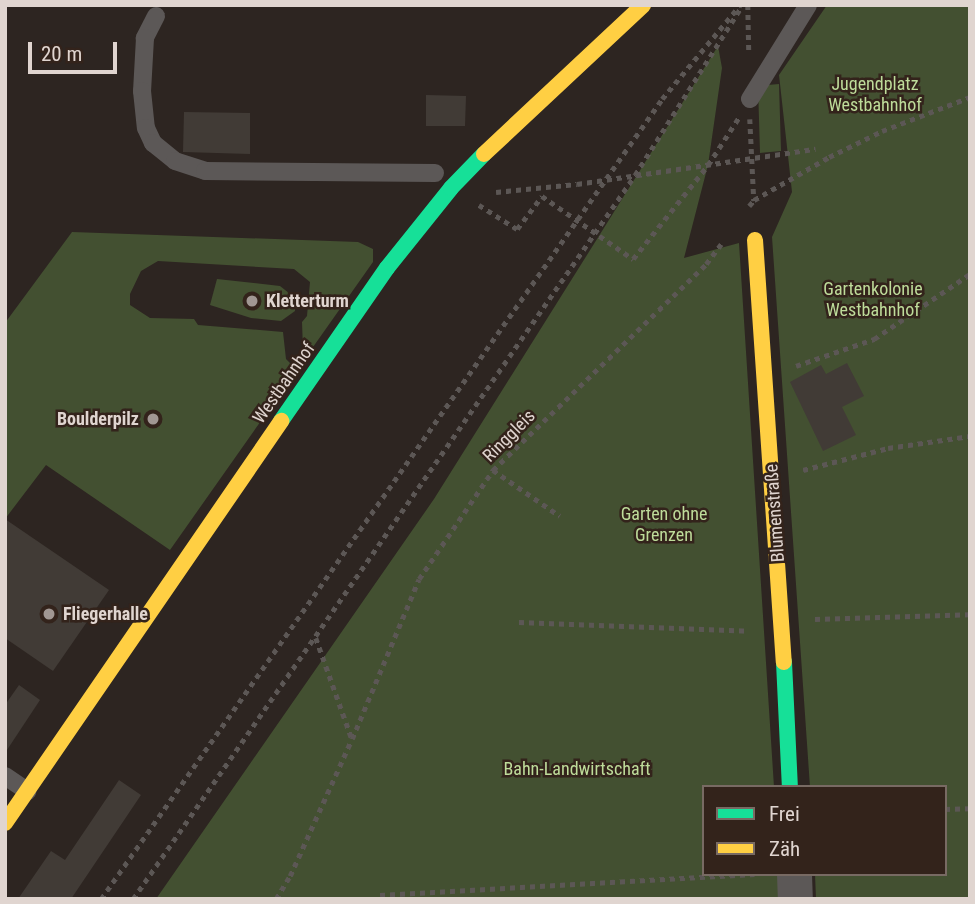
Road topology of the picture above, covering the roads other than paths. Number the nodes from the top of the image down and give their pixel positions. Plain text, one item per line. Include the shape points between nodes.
1 (643, 5) edge
2 (808, 5) edge
3 (156, 16) dead end
4 (750, 99) road end
5 (435, 173) dead end
6 (755, 240) dead end
7 (5, 776) edge
8 (790, 785) edge
9 (27, 790) junction
10 (5, 823) edge
11 (794, 876) edge
12 (795, 899) edge

1 - 9 street, Westbahnhof via 387,268
2 - 4 lane
3 - 5 lane via 145,38 142,91 146,128 153,143 175,161 205,172
6 - 8 street, Blumenstraße
7 - 9 lane
9 - 10 street, Westbahnhof
11 - 12 street

